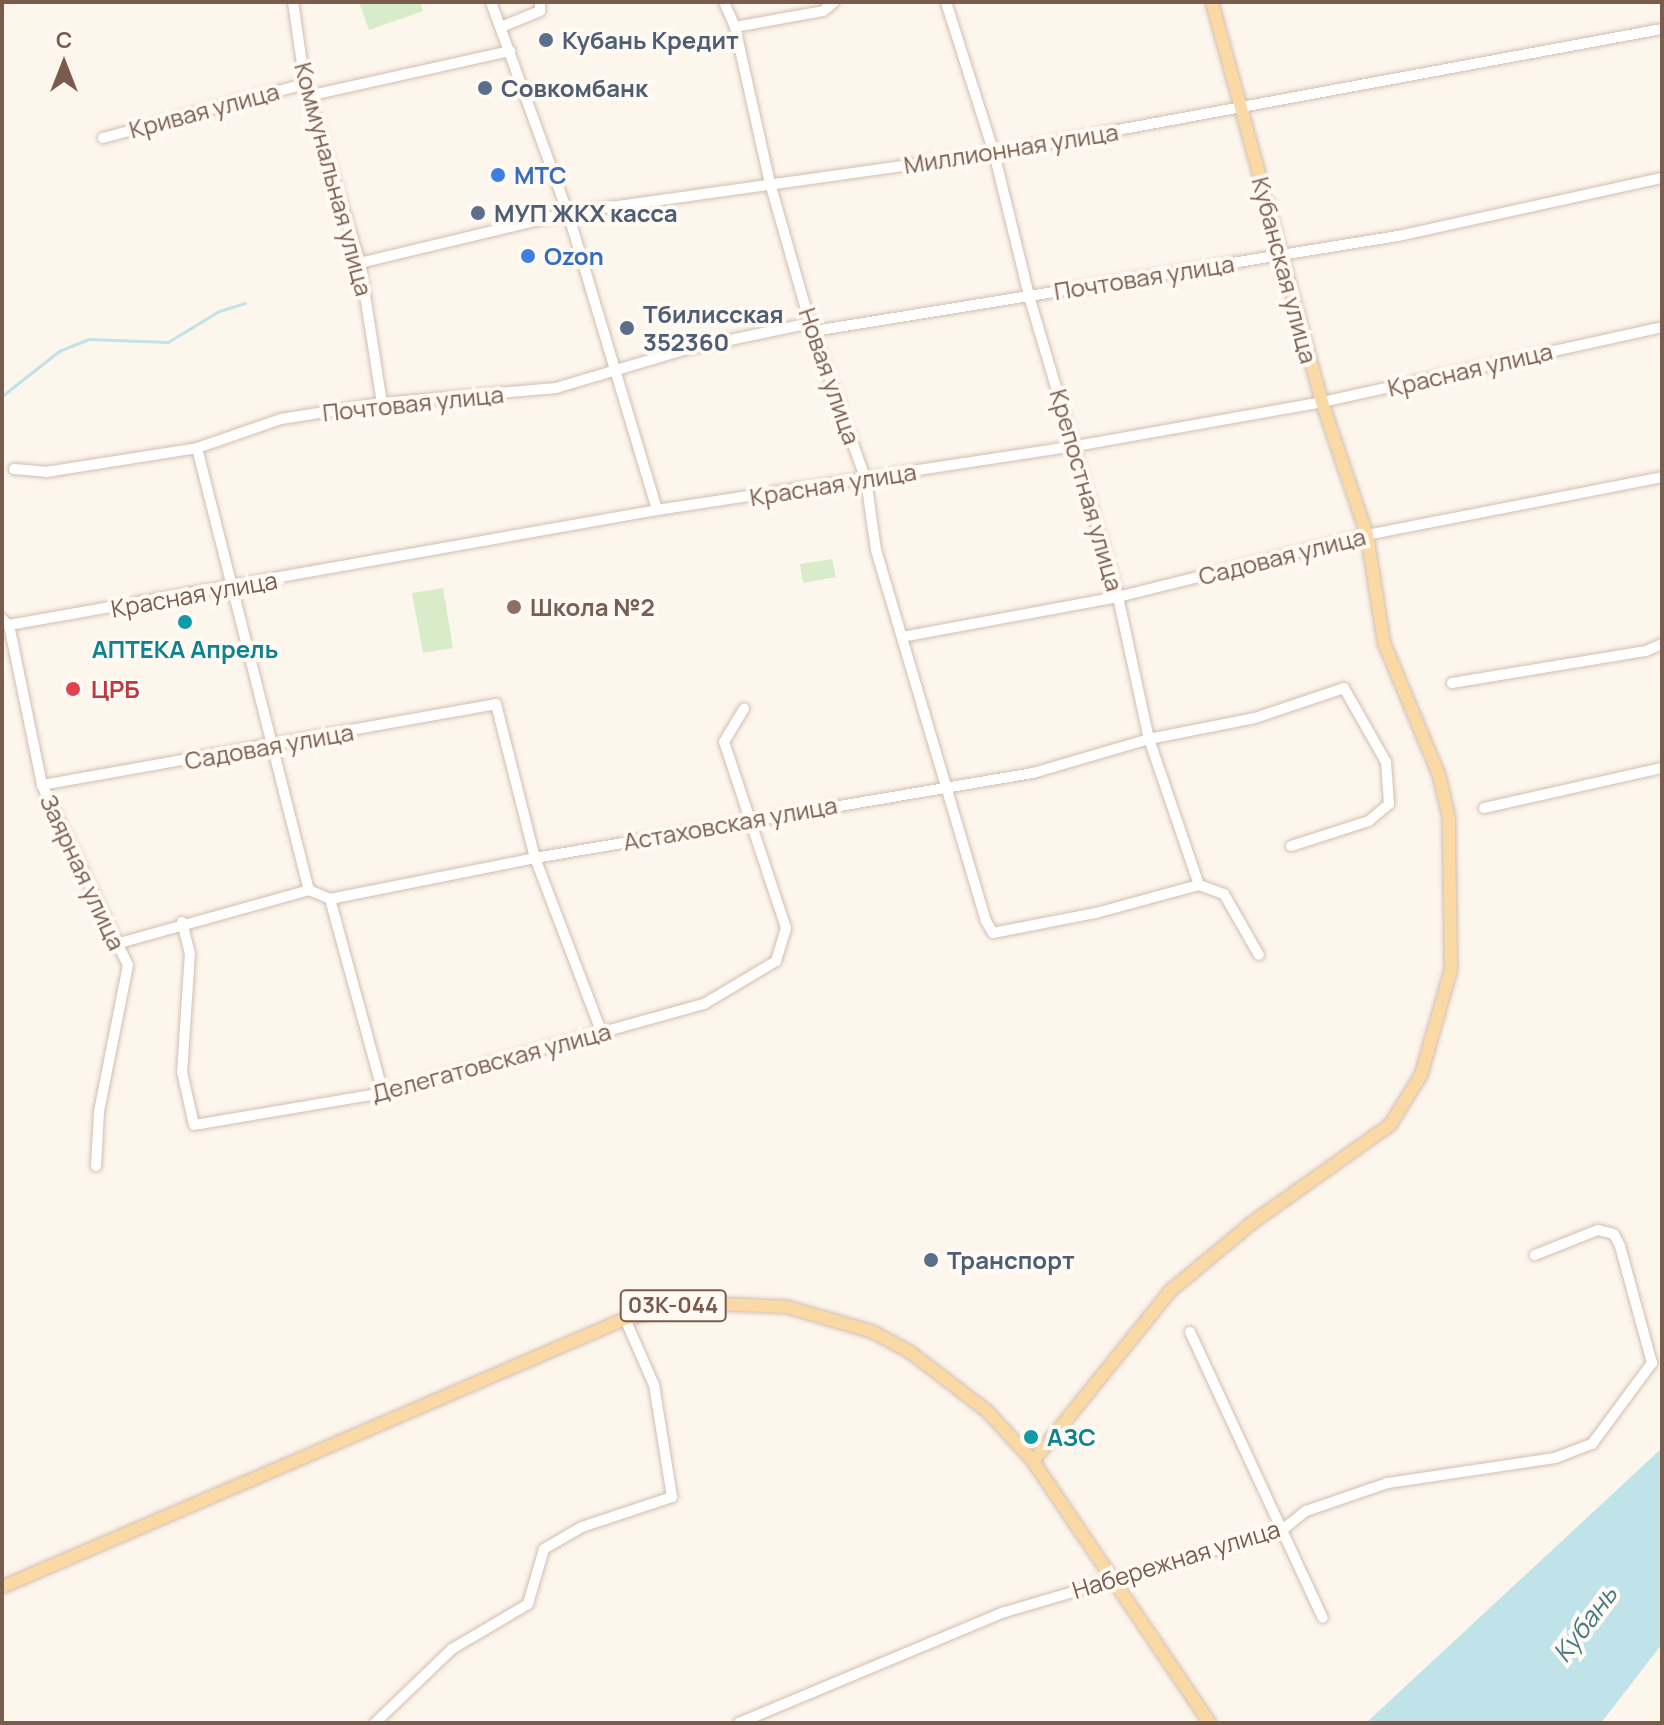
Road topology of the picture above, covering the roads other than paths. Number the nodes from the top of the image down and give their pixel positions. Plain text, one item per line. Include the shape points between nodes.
1 (293, 2) edge
2 (491, 2) edge
3 (540, 2) edge
4 (724, 2) edge
5 (834, 2) edge
6 (946, 2) edge
7 (1212, 2) edge
8 (501, 27) junction
9 (735, 27) junction
10 (1662, 29) edge
11 (510, 51) junction
12 (305, 84) junction
13 (312, 95) junction
14 (1241, 111) junction
15 (103, 138) dead end
16 (994, 153) junction
17 (1662, 178) edge
18 (770, 183) junction
19 (568, 213) junction
20 (1283, 255) junction
21 (360, 263) junction
22 (1029, 296) junction
23 (812, 327) junction
24 (1662, 327) edge
25 (618, 370) junction
26 (1322, 402) junction
27 (382, 403) junction
28 (1076, 446) junction
29 (197, 448) junction
30 (14, 469) dead end
31 (1662, 477) edge
32 (866, 480) junction
33 (657, 510) junction
34 (1367, 535) junction
35 (232, 588) junction
36 (1118, 597) junction
37 (6, 622) edge
38 (902, 637) junction
39 (1662, 644) edge
40 (1452, 683) dead end
41 (744, 709) dead end
42 (1149, 739) junction
43 (273, 746) junction
44 (1662, 768) edge
45 (949, 784) junction
46 (42, 785) junction
47 (1484, 808) dead end
48 (753, 820) junction
49 (1291, 846) dead end
50 (535, 858) junction
51 (1199, 885) junction
52 (309, 890) junction
53 (330, 899) junction
54 (182, 922) junction
55 (116, 944) junction
56 (1259, 955) dead end
57 (602, 1033) junction
58 (383, 1093) junction
59 (96, 1166) dead end
60 (1535, 1255) dead end
61 (625, 1319) junction
62 (1190, 1332) dead end
63 (1033, 1461) junction
64 (1281, 1531) junction
65 (1117, 1580) junction
66 (2, 1587) edge
67 (1323, 1618) dead end
68 (375, 1723) edge
69 (739, 1723) edge
70 (1210, 1723) edge

1 - 12 street, Коммунальная улица
2 - 8 street
3 - 8 street via 540,11
4 - 9 street, Новая улица
5 - 9 street via 823,11
6 - 16 street, Крепостная улица
7 - 14 main road, Кубанская улица
8 - 11 street
9 - 18 street, Новая улица
10 - 14 street, Миллионная улица
11 - 13 street, Кривая улица
11 - 19 street
12 - 13 street, Коммунальная улица
12 - 15 street, Кривая улица
13 - 21 street, Коммунальная улица
14 - 16 street, Миллионная улица
14 - 20 main road, Кубанская улица
16 - 18 street, Миллионная улица
16 - 22 street, Крепостная улица
17 - 20 street, Почтовая улица
18 - 19 street, Миллионная улица
18 - 23 street, Новая улица
19 - 21 street, Миллионная улица
19 - 25 street
20 - 22 street, Почтовая улица
20 - 26 main road, Кубанская улица
21 - 27 street, Коммунальная улица
22 - 23 street, Почтовая улица
22 - 28 street, Крепостная улица
23 - 25 street, Почтовая улица via 687,349
23 - 32 street, Новая улица
24 - 26 street, Красная улица
25 - 27 street, Почтовая улица via 556,388
25 - 33 street
26 - 28 street, Красная улица
26 - 34 main road, Кубанская улица
27 - 29 street, Почтовая улица via 281,419
28 - 32 street, Красная улица
28 - 36 street, Крепостная улица
29 - 30 street, Почтовая улица via 46,472
29 - 35 street
31 - 34 street, Садовая улица
32 - 33 street, Красная улица
32 - 38 street, Новая улица via 876,550
33 - 35 street, Красная улица
34 - 36 street, Садовая улица
34 - 63 main road, Кубанская улица via 1384,643 1426,740 1449,818 1451,970 1435,1037 1421,1075 1390,1125 1253,1222 1170,1291
35 - 37 street, Красная улица
35 - 43 street
36 - 38 street, Садовая улица
36 - 42 street, Крепостная улица
37 - 46 street, Заярная улица
38 - 45 street, Новая улица
39 - 40 street
41 - 48 street via 724,742
42 - 45 street, Астаховская улица via 1033,773
42 - 49 street, Астаховская улица via 1255,718 1344,688 1386,762 1389,804 1369,821
42 - 51 street, Крепостная улица
43 - 46 street, Садовая улица
43 - 50 street, Садовая улица via 496,704
43 - 52 street
44 - 47 street
45 - 48 street, Астаховская улица
45 - 51 street, Новая улица via 993,933
46 - 55 street, Заярная улица
48 - 50 street, Астаховская улица
48 - 57 street, Делегатовская улица via 786,928 776,961 704,1004
50 - 53 street, Астаховская улица
50 - 57 street
51 - 56 street via 1224,894
52 - 53 street
52 - 54 street
53 - 58 street
54 - 55 street
54 - 58 street, Делегатовская улица via 190,953 182,1072 194,1125
55 - 59 street, Заярная улица via 128,965 99,1112
57 - 58 street, Делегатовская улица
60 - 64 street, Набережная улица via 1598,1230 1614,1234 1620,1246 1652,1363 1602,1434 1592,1444 1555,1458 1388,1483 1306,1511
61 - 63 main road, 03К-044 via 666,1306 736,1302 842,1320 910,1352 987,1411
61 - 66 main road, 03К-044
61 - 68 street via 654,1385 672,1497 582,1527 544,1549 528,1604 452,1649
62 - 64 street
63 - 65 main road, 03К-044
64 - 65 street, Набережная улица
64 - 67 street
65 - 69 street, Набережная улица via 1005,1612
65 - 70 main road, 03К-044

